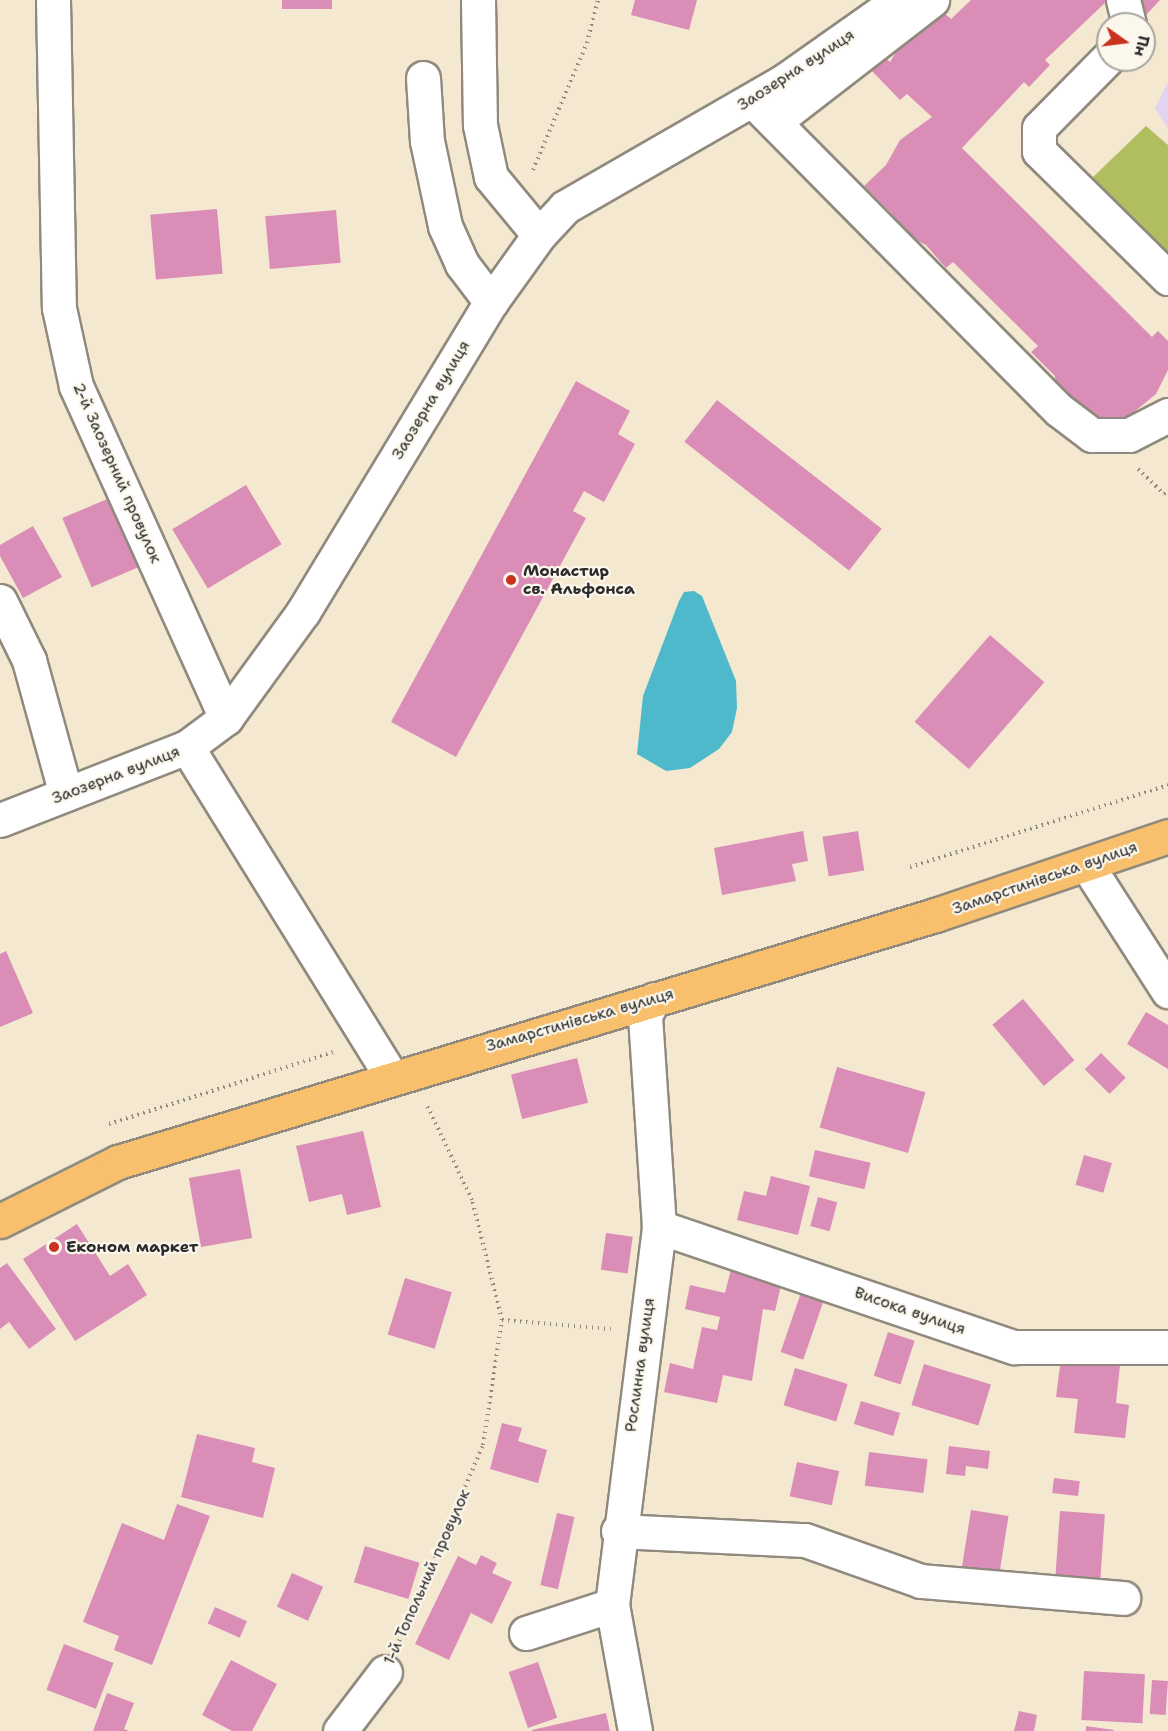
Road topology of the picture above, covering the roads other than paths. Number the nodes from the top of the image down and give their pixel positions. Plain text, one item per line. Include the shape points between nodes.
1 (53, 0) edge
2 (478, 0) edge
3 (899, 0) edge
4 (932, 0) edge
5 (1096, 70) edge
6 (423, 78) dead end
7 (763, 111) junction
8 (539, 234) junction
9 (1168, 278) edge
10 (491, 302) junction
11 (1168, 415) edge
12 (0, 601) edge
13 (226, 718) junction
14 (187, 747) junction
15 (66, 794) junction
16 (0, 820) edge
17 (1168, 836) edge
18 (1087, 865) junction
19 (1168, 991) edge
20 (654, 999) junction
21 (406, 1072) junction
22 (0, 1221) edge
23 (659, 1227) junction
24 (1168, 1347) edge
25 (618, 1531) junction
26 (1124, 1598) dead end
27 (612, 1605) junction
28 (526, 1633) dead end
29 (385, 1672) road end
30 (340, 1731) edge
31 (635, 1731) edge

1 - 13 street, 2-й Заозерний провулок via 59,308 76,386
2 - 8 street via 480,125 491,177
3 - 7 street, Заозерна вулиця
4 - 7 street
5 - 9 street via 1039,128 1039,151
6 - 10 street via 427,141 444,226 462,264
7 - 8 street, Заозерна вулиця via 565,207
7 - 11 street via 1059,410 1092,435 1129,435
8 - 10 street, Заозерна вулиця
10 - 13 street, Заозерна вулиця via 303,612
12 - 15 street via 30,660
13 - 14 street, Заозерна вулиця
14 - 15 street, Заозерна вулиця
14 - 21 street
15 - 16 street, Заозерна вулиця
17 - 18 main road, Замарстинівська вулиця
18 - 19 street
18 - 20 main road, Замарстинівська вулиця
20 - 21 main road, Замарстинівська вулиця
20 - 23 street, Рослинна вулиця via 645,1015
21 - 22 main road, Замарстинівська вулиця via 118,1162
23 - 24 street, Висока вулиця via 1014,1347
23 - 25 street, Рослинна вулиця
25 - 26 street via 805,1540 921,1581
25 - 27 street, Рослинна вулиця
27 - 28 street
27 - 31 street, Рослинна вулиця
29 - 30 street, 1-й Топольний провулок

